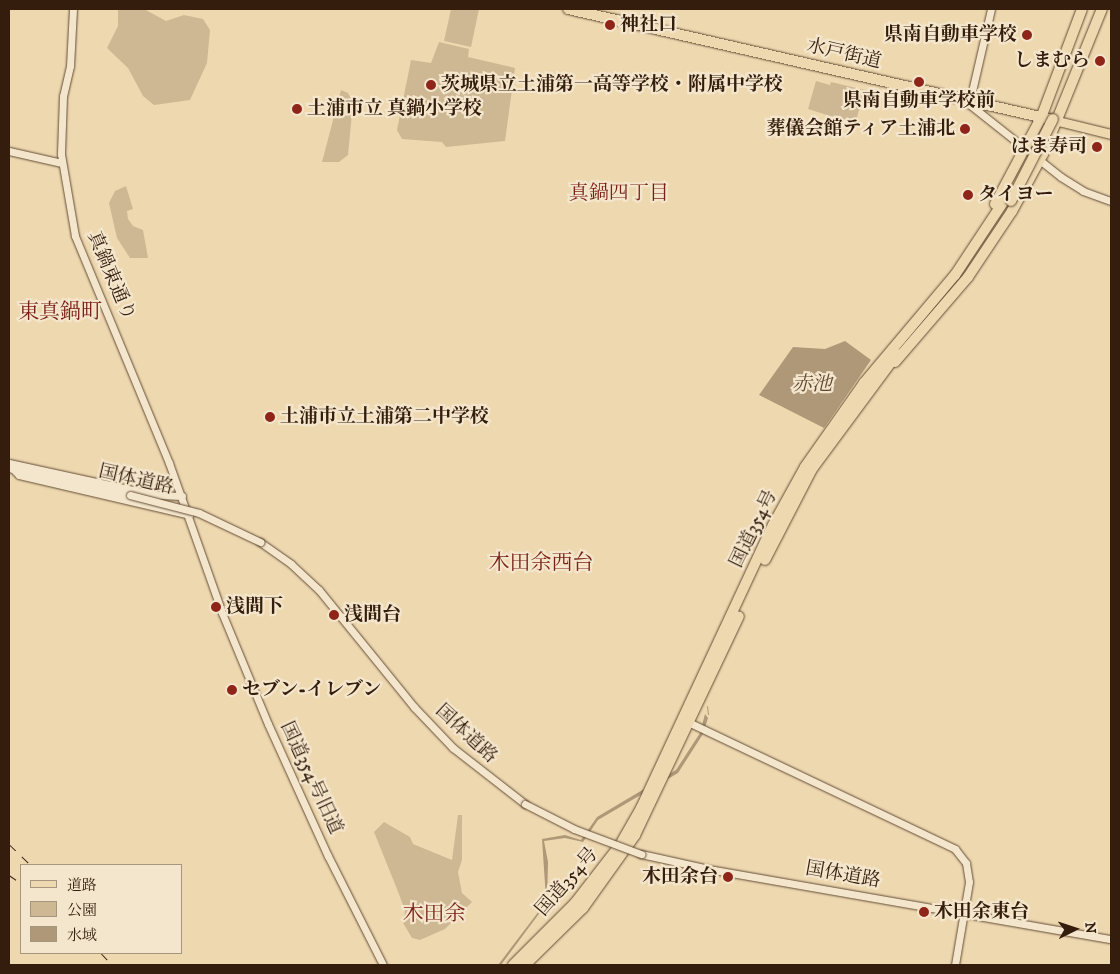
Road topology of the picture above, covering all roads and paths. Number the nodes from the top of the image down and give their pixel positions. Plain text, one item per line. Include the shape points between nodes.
1 (73, 9) edge
2 (568, 9) edge
3 (991, 9) edge
4 (1082, 9) edge
5 (1088, 9) edge
6 (1095, 9) edge
7 (1102, 9) edge
8 (1068, 72) junction
9 (967, 101) junction
10 (994, 107) junction
11 (984, 118) junction
12 (1050, 119) junction
13 (1111, 134) edge
14 (9, 151) edge
15 (1025, 151) junction
16 (1039, 162) junction
17 (62, 164) junction
18 (1111, 201) edge
19 (867, 385) junction
20 (10, 467) edge
21 (182, 496) junction
22 (190, 515) junction
23 (686, 721) junction
24 (965, 913) junction
25 (1111, 939) edge
26 (384, 965) edge
27 (513, 965) edge
28 (525, 965) edge
29 (955, 965) edge

1 - 17 street, 真鍋東通り via 70,66 63,96
2 - 9 highway, 水戸街道
3 - 9 street
4 - 12 highway
5 - 8 highway
6 - 8 highway
7 - 12 highway
8 - 12 highway
9 - 10 highway, 水戸街道
9 - 11 street
10 - 11 street via 987,110
10 - 12 highway, 水戸街道
11 - 15 street
12 - 13 main road, 水戸街道
12 - 15 highway
12 - 16 highway
12 - 19 highway, 国道354号, bridge via 1009,200 963,274
14 - 17 street
15 - 16 street
15 - 19 highway via 972,242 888,346
16 - 18 street via 1075,187
16 - 19 highway via 968,277
17 - 21 street, 真鍋東通り via 82,258 117,331
19 - 23 highway, 国道354号 via 828,431 789,496
20 - 21 street via 156,495
20 - 22 street via 19,475
20 - 24 street, 国体道路, bridge via 199,513 260,542 319,590 414,707 453,748 525,804 574,829 641,854 714,870
21 - 22 street, 真鍋東通り
22 - 26 street, 国道354号旧道 via 222,613 268,724 328,856
23 - 24 street via 955,849 968,871
23 - 27 highway, 国道354号 via 612,857 562,918
23 - 28 highway, 国道354号 via 649,809 610,873 583,908
24 - 25 street, 国体道路
24 - 29 street

